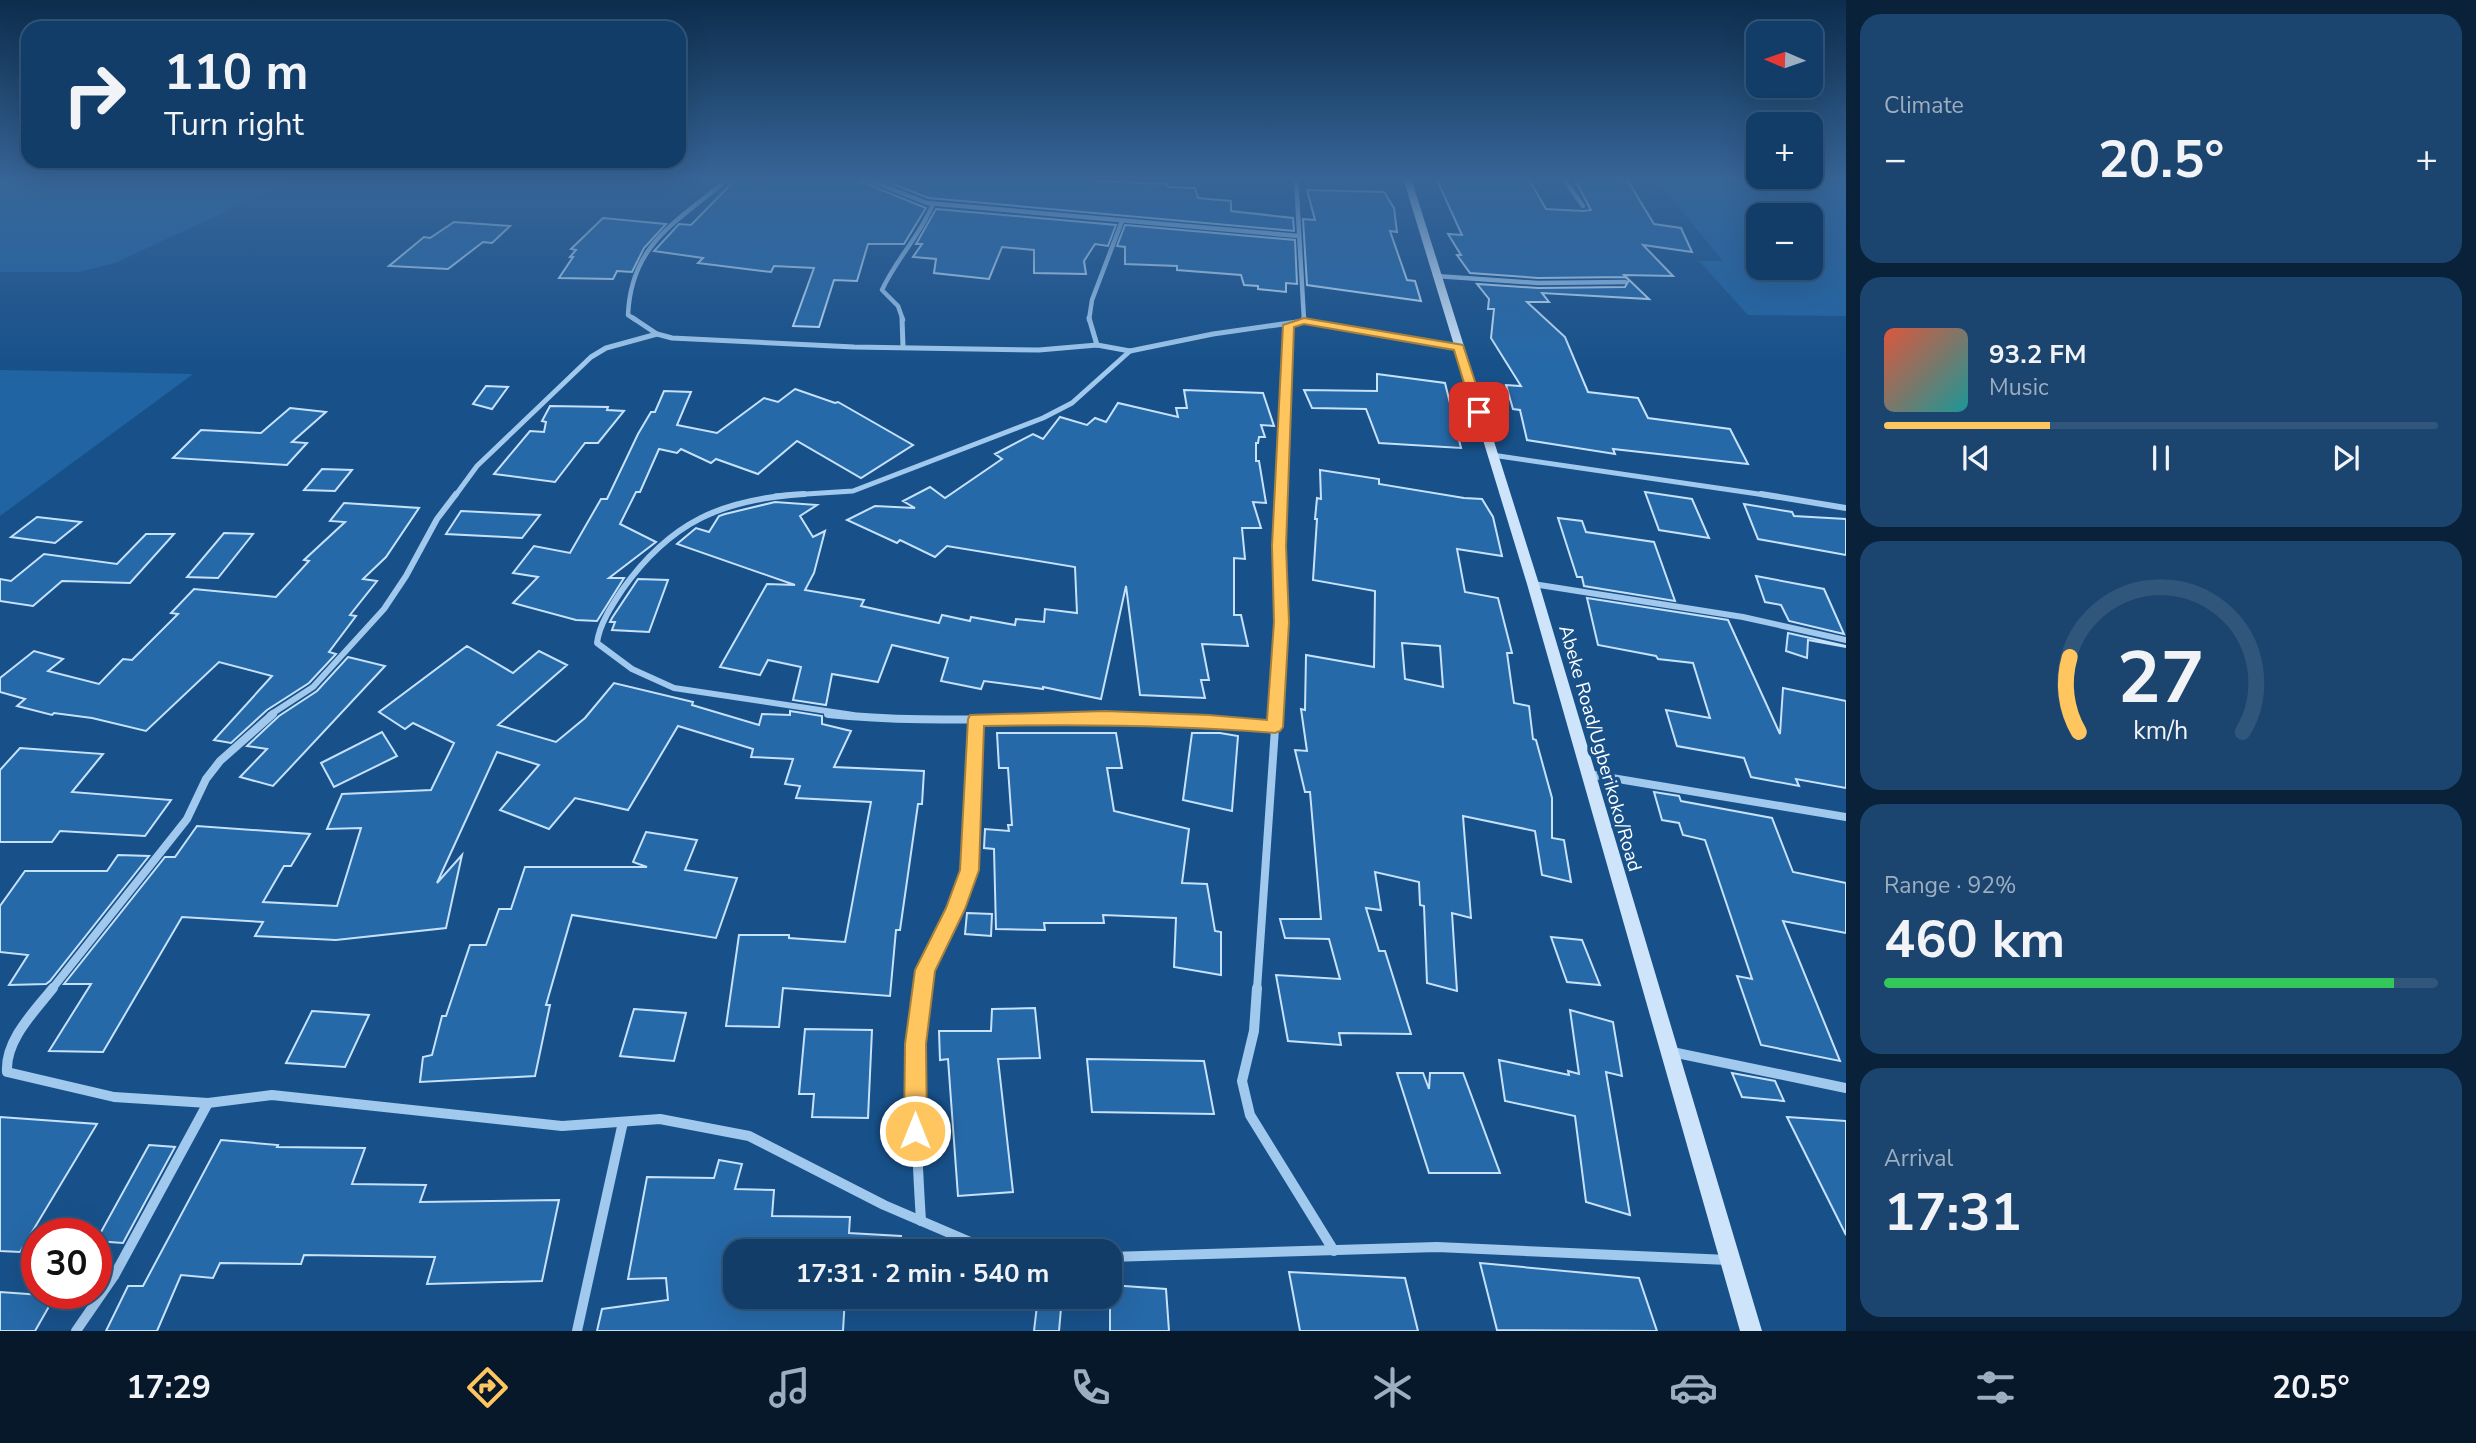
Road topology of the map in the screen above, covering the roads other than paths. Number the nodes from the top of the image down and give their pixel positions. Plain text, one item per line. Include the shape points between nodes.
1 (655, 240) edge
2 (914, 240) edge
3 (1115, 240) edge
4 (1299, 240) edge
5 (1425, 240) edge
6 (1436, 276) junction
7 (1625, 282) dead end
8 (1304, 321) junction
9 (1289, 325) junction
10 (657, 334) junction
11 (1097, 345) junction
12 (903, 347) junction
13 (1459, 347) junction
14 (1130, 351) junction
15 (1492, 455) junction
16 (1846, 508) edge
17 (1533, 584) junction
18 (1846, 640) edge
19 (976, 719) junction
20 (1275, 727) junction
21 (1588, 774) junction
22 (1846, 817) edge
23 (1671, 1052) junction
24 (1846, 1088) edge
25 (208, 1103) junction
26 (623, 1122) junction
27 (921, 1221) junction
28 (963, 1239) edge
29 (1334, 1251) junction
30 (1122, 1257) edge
31 (1730, 1260) junction
32 (76, 1331) edge
33 (577, 1331) edge
34 (1751, 1331) edge

1 - 10 street via 631,279 626,298 628,315
2 - 12 street via 882,290 902,314
3 - 11 street via 1089,305 1087,326
4 - 8 street
5 - 6 street, Abeke Road/Ugberikoko/Road
6 - 7 street via 1538,283
6 - 13 street, Abeke Road/Ugberikoko/Road
8 - 9 street
8 - 13 street
9 - 14 street
9 - 20 street
10 - 12 street
10 - 25 street via 606,348 591,357 477,466 437,519 384,608 313,687 266,718 205,779 187,819 23,1026 6,1058 7,1072 23,1077 114,1097
11 - 12 street via 1039,350
11 - 14 street
13 - 15 street, Abeke Road/Ugberikoko/Road
14 - 19 street via 1072,403 1043,418 853,491 772,496 727,505 697,519 642,562 598,634 597,643 632,669 674,688 831,714
15 - 16 street
15 - 17 street, Abeke Road/Ugberikoko/Road
17 - 18 street via 1743,617
17 - 21 street, Abeke Road/Ugberikoko/Road
19 - 20 street via 1105,718
19 - 27 street via 970,870 925,970 915,1044
20 - 29 street via 1254,1031 1242,1081 1250,1115
21 - 22 street
21 - 23 street, Abeke Road/Ugberikoko/Road
23 - 24 street
23 - 31 street, Abeke Road/Ugberikoko/Road
25 - 26 street via 272,1096 562,1126
25 - 32 street via 114,1276
26 - 27 street via 660,1119 749,1136
26 - 33 street
27 - 28 street
29 - 30 street
29 - 31 street via 1437,1247
31 - 34 street, Abeke Road/Ugberikoko/Road

